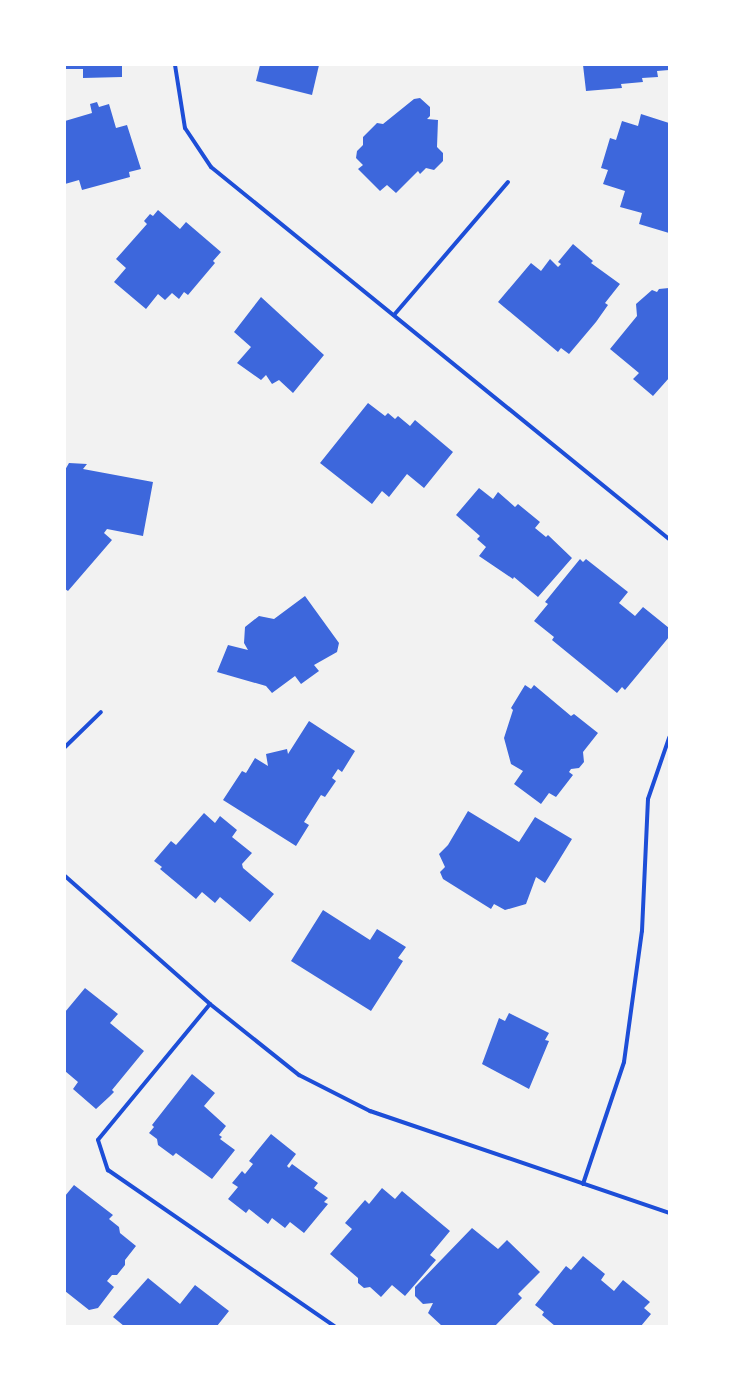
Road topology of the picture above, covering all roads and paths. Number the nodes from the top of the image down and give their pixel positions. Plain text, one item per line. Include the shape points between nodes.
1 (175, 65) edge
2 (508, 182) dead end
3 (394, 315) junction
4 (669, 539) edge
5 (101, 712) dead end
6 (669, 738) edge
7 (65, 747) edge
8 (65, 876) edge
9 (210, 1004) junction
10 (583, 1184) junction
11 (669, 1213) edge
12 (334, 1326) edge

1 - 3 street via 185,128 212,167
2 - 3 street
3 - 4 street
5 - 7 street
6 - 10 street via 648,798 642,931 624,1062
8 - 9 street
9 - 10 street via 299,1075 370,1111
9 - 12 street via 98,1140 108,1170
10 - 11 street

